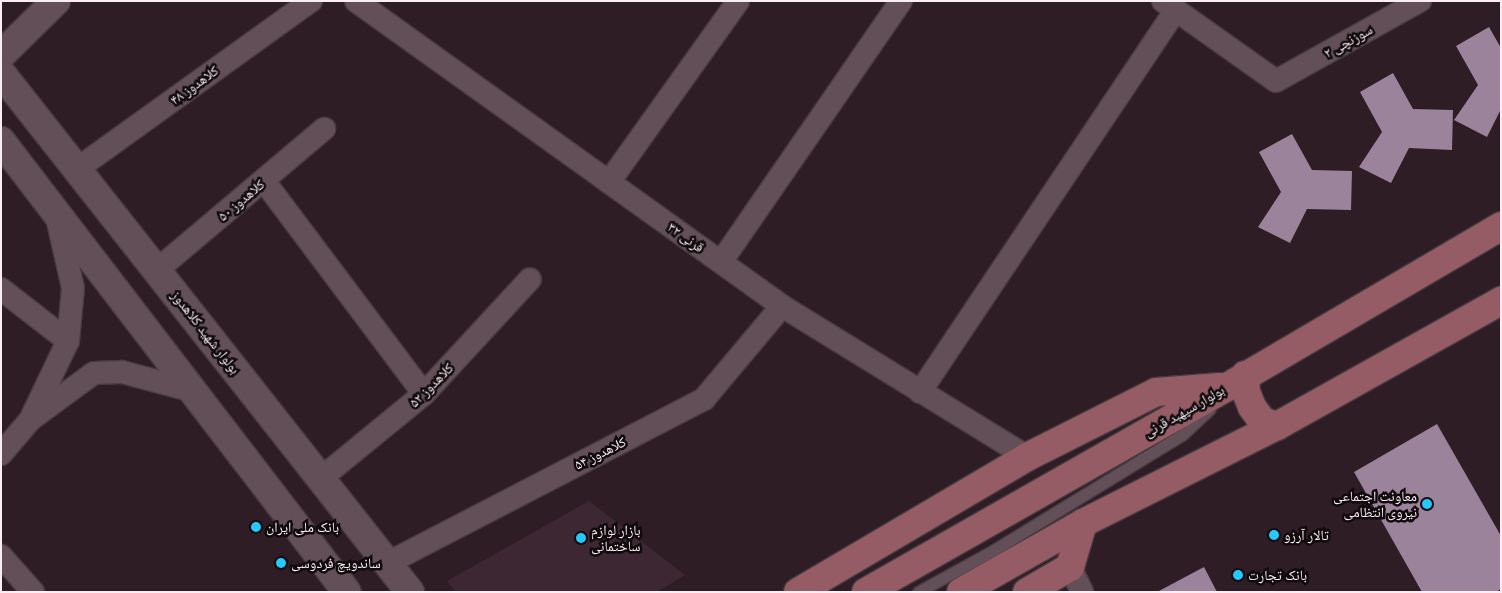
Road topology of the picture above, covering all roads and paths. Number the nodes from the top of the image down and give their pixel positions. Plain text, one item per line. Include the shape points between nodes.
1 (56, 1) edge
2 (311, 1) edge
3 (356, 1) edge
4 (738, 1) edge
5 (901, 1) edge
6 (1420, 1) edge
7 (1170, 6) edge
8 (1, 55) edge
9 (1, 73) edge
10 (324, 129) dead end
11 (1, 141) edge
12 (77, 169) junction
13 (264, 181) junction
14 (609, 182) junction
15 (55, 210) junction
16 (1501, 226) edge
17 (721, 262) junction
18 (157, 270) junction
19 (530, 279) dead end
20 (1, 289) edge
21 (1501, 301) edge
22 (782, 306) junction
23 (68, 341) junction
24 (1236, 381) junction
25 (193, 391) junction
26 (920, 392) junction
27 (424, 394) junction
28 (30, 420) junction
29 (1277, 426) junction
30 (1, 454) edge
31 (1027, 457) junction
32 (320, 479) junction
33 (1083, 523) junction
34 (1, 556) edge
35 (388, 562) junction
36 (1070, 567) junction
37 (33, 592) edge
38 (347, 592) edge
39 (410, 592) edge
40 (798, 592) edge
41 (866, 592) edge
42 (918, 592) edge
43 (961, 592) edge
44 (1027, 592) edge
45 (1082, 592) edge

1 - 8 main road
2 - 12 street, کلاهدوز ۴۸
3 - 14 street, قرنی ۳۲
4 - 14 street
5 - 17 street
6 - 7 street, سوزنچی ۲ via 1276,82
7 - 26 street
9 - 12 main road, بولوار شهید کلاهدوز
10 - 13 street, کلاهدوز ۵۰
11 - 15 main road
12 - 18 main road, بولوار شهید کلاهدوز
13 - 18 street, کلاهدوز ۵۰
13 - 27 street
14 - 17 street, قرنی ۳۲
15 - 23 street via 73,288
15 - 25 main road
16 - 24 main road, بولوار سپهبد قرنی
17 - 22 street, قرنی ۳۲
18 - 32 main road, بولوار شهید کلاهدوز
19 - 27 street, کلاهدوز ۵۲
20 - 23 street
21 - 29 main road
22 - 26 street, قرنی ۳۲
22 - 35 street, کلاهدوز ۵۴ via 704,399
23 - 28 street
24 - 29 main road via 1262,421
24 - 31 main road via 1156,392
24 - 41 main road, بولوار سپهبد قرنی
24 - 42 lane via 1182,435 994,550
25 - 28 street via 122,372 94,373
25 - 38 main road
26 - 31 street, قرنی ۳۲
27 - 32 street, کلاهدوز ۵۲
28 - 30 street
29 - 33 main road
31 - 40 main road
32 - 35 main road, بولوار شهید کلاهدوز
33 - 36 main road
33 - 43 main road
34 - 37 street
35 - 39 main road, بولوار شهید کلاهدوز
36 - 44 main road
36 - 45 street

